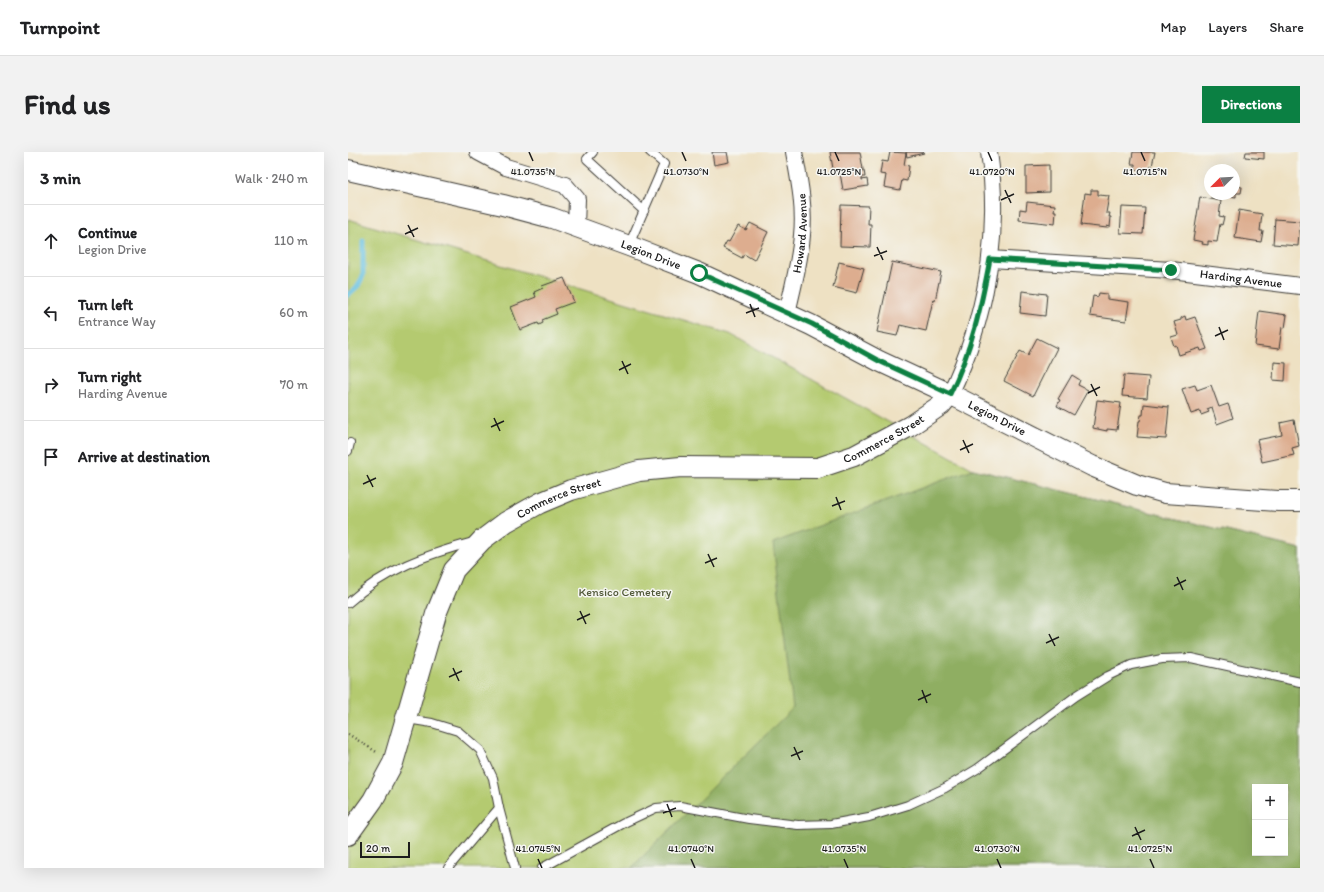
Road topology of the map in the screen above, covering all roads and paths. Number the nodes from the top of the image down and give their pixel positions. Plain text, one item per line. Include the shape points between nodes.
1 (478, 152) edge
2 (593, 152) edge
3 (650, 152) edge
4 (794, 152) edge
5 (989, 152) edge
6 (348, 170) edge
7 (644, 210) junction
8 (576, 226) junction
9 (629, 246) junction
10 (990, 259) junction
11 (1300, 286) edge
12 (786, 313) junction
13 (950, 394) junction
14 (1300, 501) edge
15 (482, 540) junction
16 (348, 603) edge
17 (1300, 682) edge
18 (407, 719) junction
19 (348, 734) edge
20 (394, 763) junction
21 (499, 808) junction
22 (348, 835) edge
23 (448, 868) edge
24 (515, 868) edge
25 (542, 868) edge

1 - 8 street via 506,167 565,185 577,199
2 - 7 lane via 587,159
3 - 7 lane via 664,164
4 - 12 street, Howard Avenue via 801,188 802,234 798,269
5 - 10 street via 993,178 994,218
6 - 8 street, Legion Drive via 503,205
7 - 9 lane
8 - 9 street, Legion Drive
9 - 12 street, Legion Drive via 699,273
10 - 11 street, Harding Avenue via 1171,270
10 - 13 street via 980,312 968,351
12 - 13 street, Legion Drive
13 - 14 street, Legion Drive via 1092,466 1136,485 1165,493
13 - 15 street, Commerce Street via 942,405 910,426 854,456 818,468 681,467 639,471 571,490 540,503 506,522
15 - 16 lane via 415,560 385,575
15 - 18 street, Commerce Street via 454,570 436,614
17 - 25 lane via 1191,658 1162,659 1131,665 1076,696 977,769 908,805 869,817 831,824 798,825 680,806 656,808
18 - 20 street, Commerce Street
18 - 21 lane via 458,731 480,750 494,778
19 - 20 path
20 - 22 street, Commerce Street via 373,800
21 - 23 lane
21 - 24 lane

